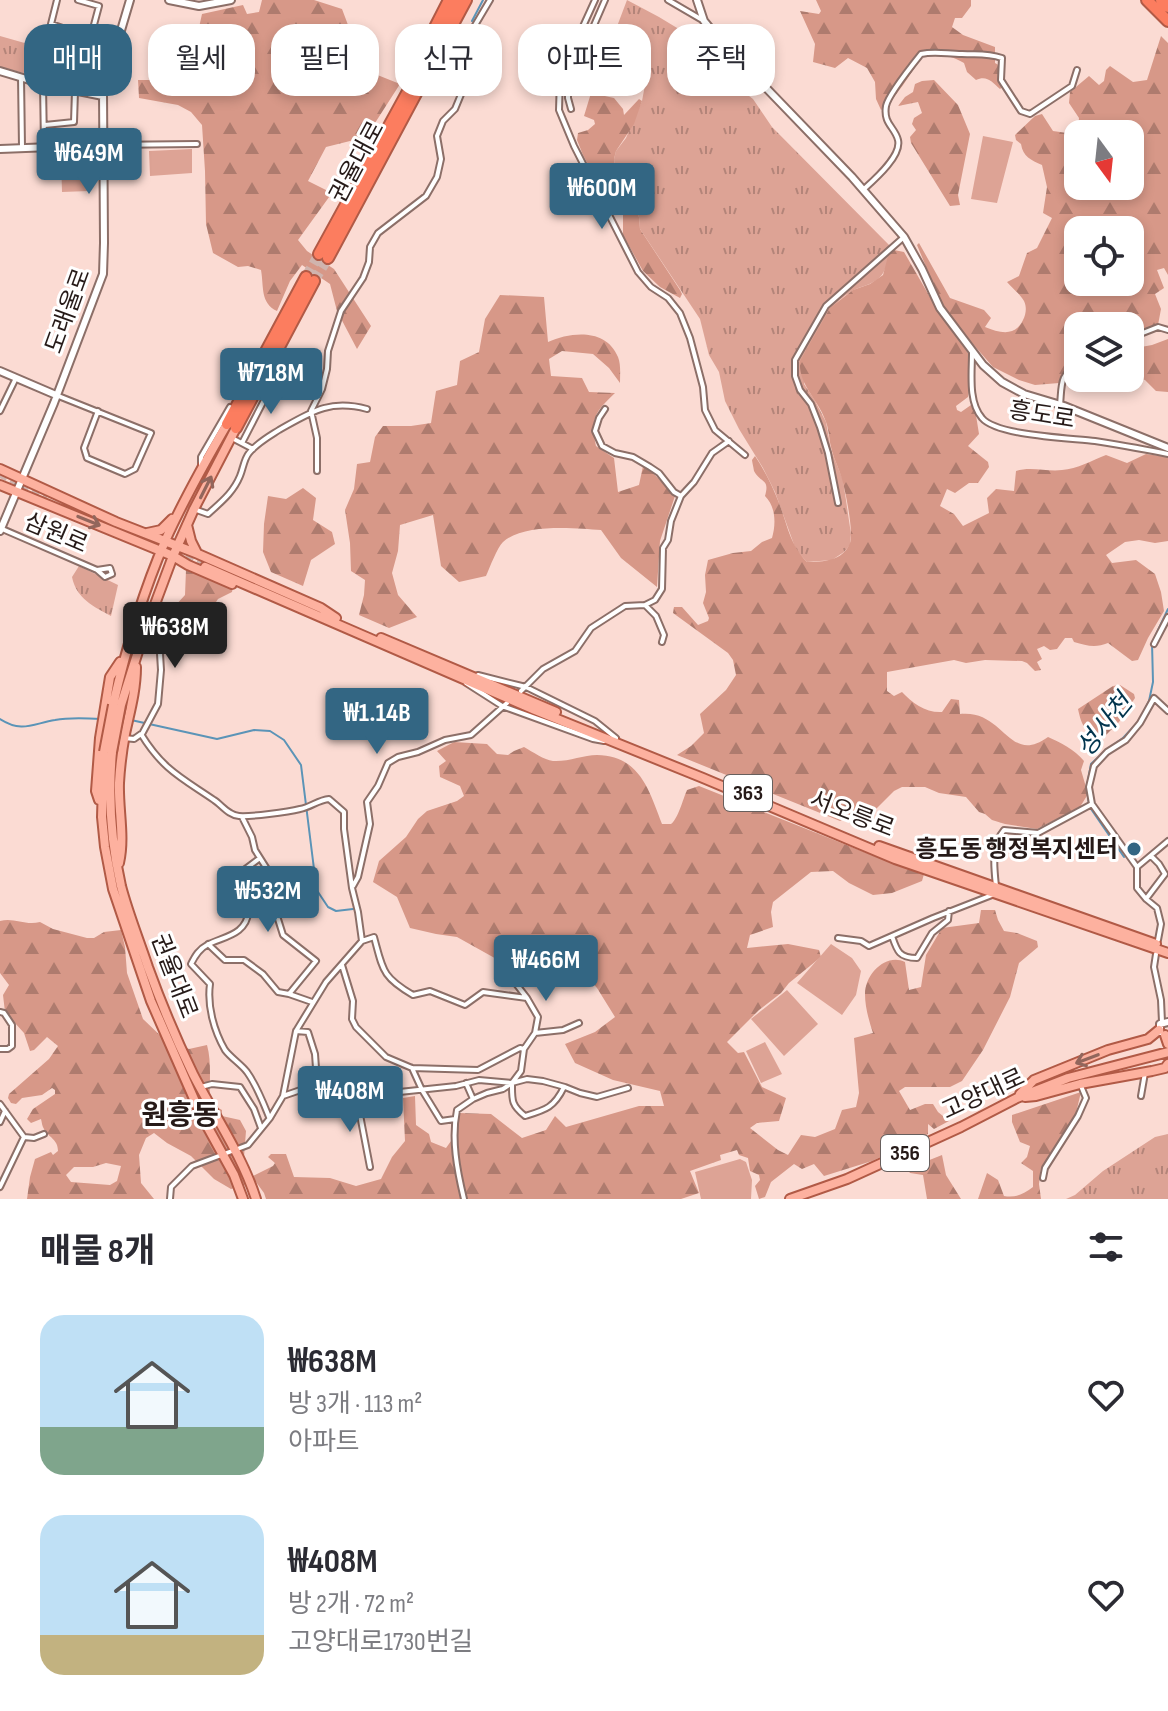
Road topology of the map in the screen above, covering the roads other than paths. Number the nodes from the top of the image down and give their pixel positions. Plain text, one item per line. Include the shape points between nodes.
1 (57, 0) edge
2 (78, 0) edge
3 (130, 0) edge
4 (169, 0) edge
5 (231, 0) edge
6 (449, 0) edge
7 (458, 0) edge
8 (466, 0) edge
9 (473, 0) edge
10 (490, 0) edge
11 (595, 0) edge
12 (605, 0) edge
13 (668, 0) edge
14 (697, 0) edge
15 (1147, 0) edge
16 (1161, 0) edge
17 (1168, 7) edge
18 (704, 21) junction
19 (1168, 21) edge
20 (51, 24) edge
21 (94, 24) edge
22 (123, 24) edge
23 (453, 24) edge
24 (460, 24) edge
25 (1077, 70) dead end
26 (0, 71) edge
27 (21, 77) junction
28 (24, 78) edge
29 (44, 96) edge
30 (75, 96) edge
31 (103, 96) edge
32 (415, 96) edge
33 (571, 109) dead end
34 (397, 111) junction
35 (45, 125) junction
36 (197, 144) dead end
37 (103, 145) junction
38 (22, 148) junction
39 (44, 148) junction
40 (0, 149) edge
41 (863, 190) junction
42 (904, 237) junction
43 (310, 279) tunnel mouth
44 (1168, 330) edge
45 (1144, 332) edge
46 (972, 351) junction
47 (0, 371) edge
48 (276, 377) dead end
49 (1064, 377) edge
50 (16, 378) junction
51 (56, 395) junction
52 (241, 395) dead end
53 (1060, 405) junction
54 (367, 409) dead end
55 (605, 409) dead end
56 (0, 411) edge
57 (98, 411) junction
58 (311, 411) junction
59 (229, 431) junction
60 (729, 441) junction
61 (242, 443) junction
62 (1168, 448) edge
63 (253, 449) junction
64 (1168, 454) edge
65 (745, 455) dead end
66 (0, 469) edge
67 (201, 470) junction
68 (317, 471) dead end
69 (0, 485) edge
70 (20, 485) junction
71 (681, 496) junction
72 (838, 503) dead end
73 (194, 509) junction
74 (178, 513) junction
75 (187, 525) junction
76 (0, 530) edge
77 (146, 533) junction
78 (166, 541) junction
79 (143, 544) junction
80 (178, 546) junction
81 (162, 551) junction
82 (198, 554) junction
83 (173, 556) junction
84 (206, 564) tunnel mouth
85 (188, 565) junction
86 (97, 570) dead end
87 (154, 570) junction
88 (166, 575) junction
89 (645, 605) junction
90 (1168, 617) edge
91 (149, 619) junction
92 (338, 622) junction
93 (662, 642) dead end
94 (1154, 644) dead end
95 (125, 655) junction
96 (136, 658) junction
97 (469, 674) junction
98 (457, 676) junction
99 (523, 689) junction
100 (504, 704) junction
101 (117, 705) junction
102 (1168, 711) edge
103 (141, 734) junction
104 (100, 738) junction
105 (124, 738) junction
106 (615, 740) junction
107 (108, 752) junction
108 (1090, 805) junction
109 (102, 810) junction
110 (242, 817) junction
111 (1168, 841) edge
112 (1151, 856) junction
113 (260, 858) junction
114 (1137, 867) junction
115 (118, 868) junction
116 (352, 888) junction
117 (996, 891) junction
118 (1146, 899) junction
119 (949, 911) junction
120 (892, 936) junction
121 (838, 938) dead end
122 (1158, 940) dead end
123 (362, 941) junction
124 (208, 944) junction
125 (1168, 951) edge
126 (1156, 954) dead end
127 (342, 965) junction
128 (510, 976) dead end
129 (289, 994) junction
130 (527, 998) junction
131 (312, 1003) junction
132 (0, 1012) edge
133 (579, 1023) dead end
134 (296, 1031) junction
135 (1165, 1032) edge
136 (535, 1033) junction
137 (0, 1049) edge
138 (524, 1049) junction
139 (1168, 1052) edge
140 (1168, 1064) edge
141 (412, 1068) junction
142 (1145, 1073) junction
143 (321, 1083) junction
144 (466, 1083) junction
145 (512, 1083) junction
146 (1080, 1084) junction
147 (200, 1087) junction
148 (565, 1087) junction
149 (628, 1088) dead end
150 (422, 1090) junction
151 (283, 1096) junction
152 (1141, 1096) dead end
153 (1017, 1098) junction
154 (362, 1099) junction
155 (473, 1099) junction
156 (0, 1104) edge
157 (5, 1111) junction
158 (270, 1118) junction
159 (455, 1119) junction
160 (0, 1122) edge
161 (261, 1128) junction
162 (44, 1134) dead end
163 (24, 1137) junction
164 (235, 1151) junction
165 (224, 1155) junction
166 (370, 1167) dead end
167 (1043, 1178) dead end
168 (0, 1187) edge
169 (170, 1199) edge
170 (243, 1199) edge
171 (256, 1199) edge
172 (464, 1199) edge
173 (790, 1199) edge

1 - 20 street
2 - 21 street via 99,6
3 - 22 street, 도래울로
4 - 5 street via 199,6
6 - 34 highway
7 - 34 highway, 권율대로
8 - 23 highway, 권율대로
9 - 24 highway
10 - 58 street via 474,27 462,92 437,136 437,177 426,196 378,233 370,247 363,278 341,311 322,389
11 - 60 street via 560,77 559,110 638,272 680,313 705,410 715,430
12 - 33 street via 568,85
13 - 18 street
14 - 18 street, 흥도로
15 - 19 highway
16 - 17 highway
18 - 41 street, 흥도로
25 - 41 street via 1072,86 1030,114 1021,111 1001,80 1002,58 986,53 921,54 886,103 898,151
26 - 27 street
27 - 28 street
27 - 38 street
29 - 35 street
30 - 35 street via 74,122
31 - 37 street, 도래울로
32 - 34 highway, 권율대로 via 323,256
35 - 39 street
36 - 37 street
37 - 39 street
37 - 51 street, 도래울로 via 103,274
38 - 39 street
38 - 40 street
41 - 42 street, 흥도로
42 - 46 street, 흥도로 via 940,308
42 - 72 street via 826,306 795,360 800,390 820,427
43 - 59 highway
44 - 45 street via 1158,327
46 - 53 street, 흥도로 via 1002,382
46 - 64 street, 흥도로 via 973,397 984,421 995,427
47 - 50 street
48 - 61 street
49 - 53 street
50 - 51 street
50 - 56 street
51 - 57 street
51 - 70 street, 도래울로
52 - 67 street via 201,457
53 - 62 street, 흥도로
54 - 58 street via 354,405
55 - 71 street via 595,431 602,446 650,467
57 - 57 street via 151,433 135,469 125,474 87,458 84,448
58 - 63 street
58 - 68 street
59 - 61 street
59 - 67 main road
73 -> 59 main road
60 - 65 street
60 - 71 street via 712,453
61 - 63 street
63 - 73 street via 230,495 208,514
66 - 70 main road
67 - 74 main road
69 - 70 main road
70 - 76 street, 삼원로
70 - 77 main road
70 -> 79 main road
71 - 89 street via 663,548 662,589
73 - 75 main road
74 - 77 main road via 161,530
74 - 78 main road
75 - 80 main road
75 - 82 main road
76 - 86 street, 삼원로
77 - 78 main road
78 - 80 main road
78 - 81 main road
79 - 81 main road
79 - 87 main road
80 - 82 main road
80 - 83 main road
81 - 83 main road
81 - 87 main road
82 - 92 main road via 321,608
83 - 85 main road
83 - 88 main road
84 - 92 main road, 서오릉로 / 363
85 - 88 main road
85 - 92 main road via 329,624
87 - 95 main road
88 - 91 main road
89 - 93 street via 656,616
89 - 99 street via 625,606 591,628 575,651 543,669
90 - 94 street
91 - 96 main road
91 - 103 street via 159,637 161,670 158,704
92 - 97 main road, 서오릉로 / 363
92 - 98 main road, 서오릉로 / 363
95 - 101 main road
95 - 104 main road via 110,677
96 - 101 main road
96 - 105 main road via 136,685
97 - 99 street, 서오릉로
97 - 106 main road, 서오릉로 / 363
98 - 100 street, 서오릉로
98 - 106 main road, 서오릉로 / 363
99 - 106 street, 서오릉로 via 595,721
100 - 106 street, 서오릉로 via 593,739
100 - 116 street via 471,735 388,763 367,802 370,824
101 - 107 main road, bridge
102 - 108 street via 1154,698 1126,740 1094,766
103 - 105 street
103 - 110 street via 165,766
104 - 105 street
104 - 109 main road via 96,791
105 - 115 main road
106 - 117 main road, 서오릉로 / 363
107 - 109 main road, 권율대로
107 - 115 main road, 권율대로
108 - 114 street
108 - 117 street via 1038,833 1004,830 997,838 994,860
109 - 165 main road, 권율대로 via 113,889 151,1001
110 - 113 street
110 - 116 street via 329,799 344,812
111 - 112 street
112 - 114 street
112 - 118 street via 1165,874
113 - 124 street via 240,873 250,909 244,924 232,936
113 - 129 street via 283,935 316,961
114 - 118 street via 1137,888
115 - 147 main road, 권율대로 via 164,1009
116 - 123 street
117 - 119 street
117 - 125 main road, 서오릉로 / 363
118 - 122 street via 1157,908
119 - 120 street
119 - 120 street via 948,920 932,933 917,958 897,951
120 - 121 street via 869,946
123 - 127 street
123 - 130 street via 374,937 383,970 413,995 430,991 465,1005 483,992
124 - 129 street via 225,960 244,960 278,992
124 - 158 street via 191,964 210,984 211,1011 226,1051 246,1071
126 - 135 street
127 - 131 street
127 - 141 street via 356,1027 386,1057
128 - 130 street
129 - 131 street
130 - 136 street via 538,1017
131 - 134 street
132 - 137 street via 12,1025 12,1046
133 - 136 street
134 - 143 street via 308,1032
134 - 151 street
135 -> 153 main road via 1034,1080
136 - 138 street
138 - 141 street via 478,1070
138 - 145 street via 521,1071
139 - 153 main road, 고양대로 / 356 via 1068,1078
140 - 142 main road
141 - 150 street
142 - 146 main road
142 - 152 street
143 - 151 street
143 - 154 street
144 - 145 street
144 - 150 street
144 - 155 street
145 - 148 street via 527,1079
145 - 148 street via 512,1102 525,1116 546,1110
145 - 155 street
146 - 153 main road
146 - 167 street via 1086,1098
147 - 161 street via 240,1087
147 - 164 main road, 권율대로
148 - 149 street via 597,1097
150 - 154 street
150 - 159 street via 441,1121
151 - 158 street
153 - 173 main road, 고양대로 / 356 via 847,1179
154 - 166 street
155 - 159 street via 457,1110
156 - 157 street
157 - 160 street
157 - 163 street
158 - 161 street
159 - 172 street via 456,1165
161 - 164 street via 248,1145
162 - 163 street
163 - 168 street
164 - 165 street
164 - 171 main road, 권율대로
165 - 169 street via 192,1166 171,1187
165 - 170 main road, 권율대로

